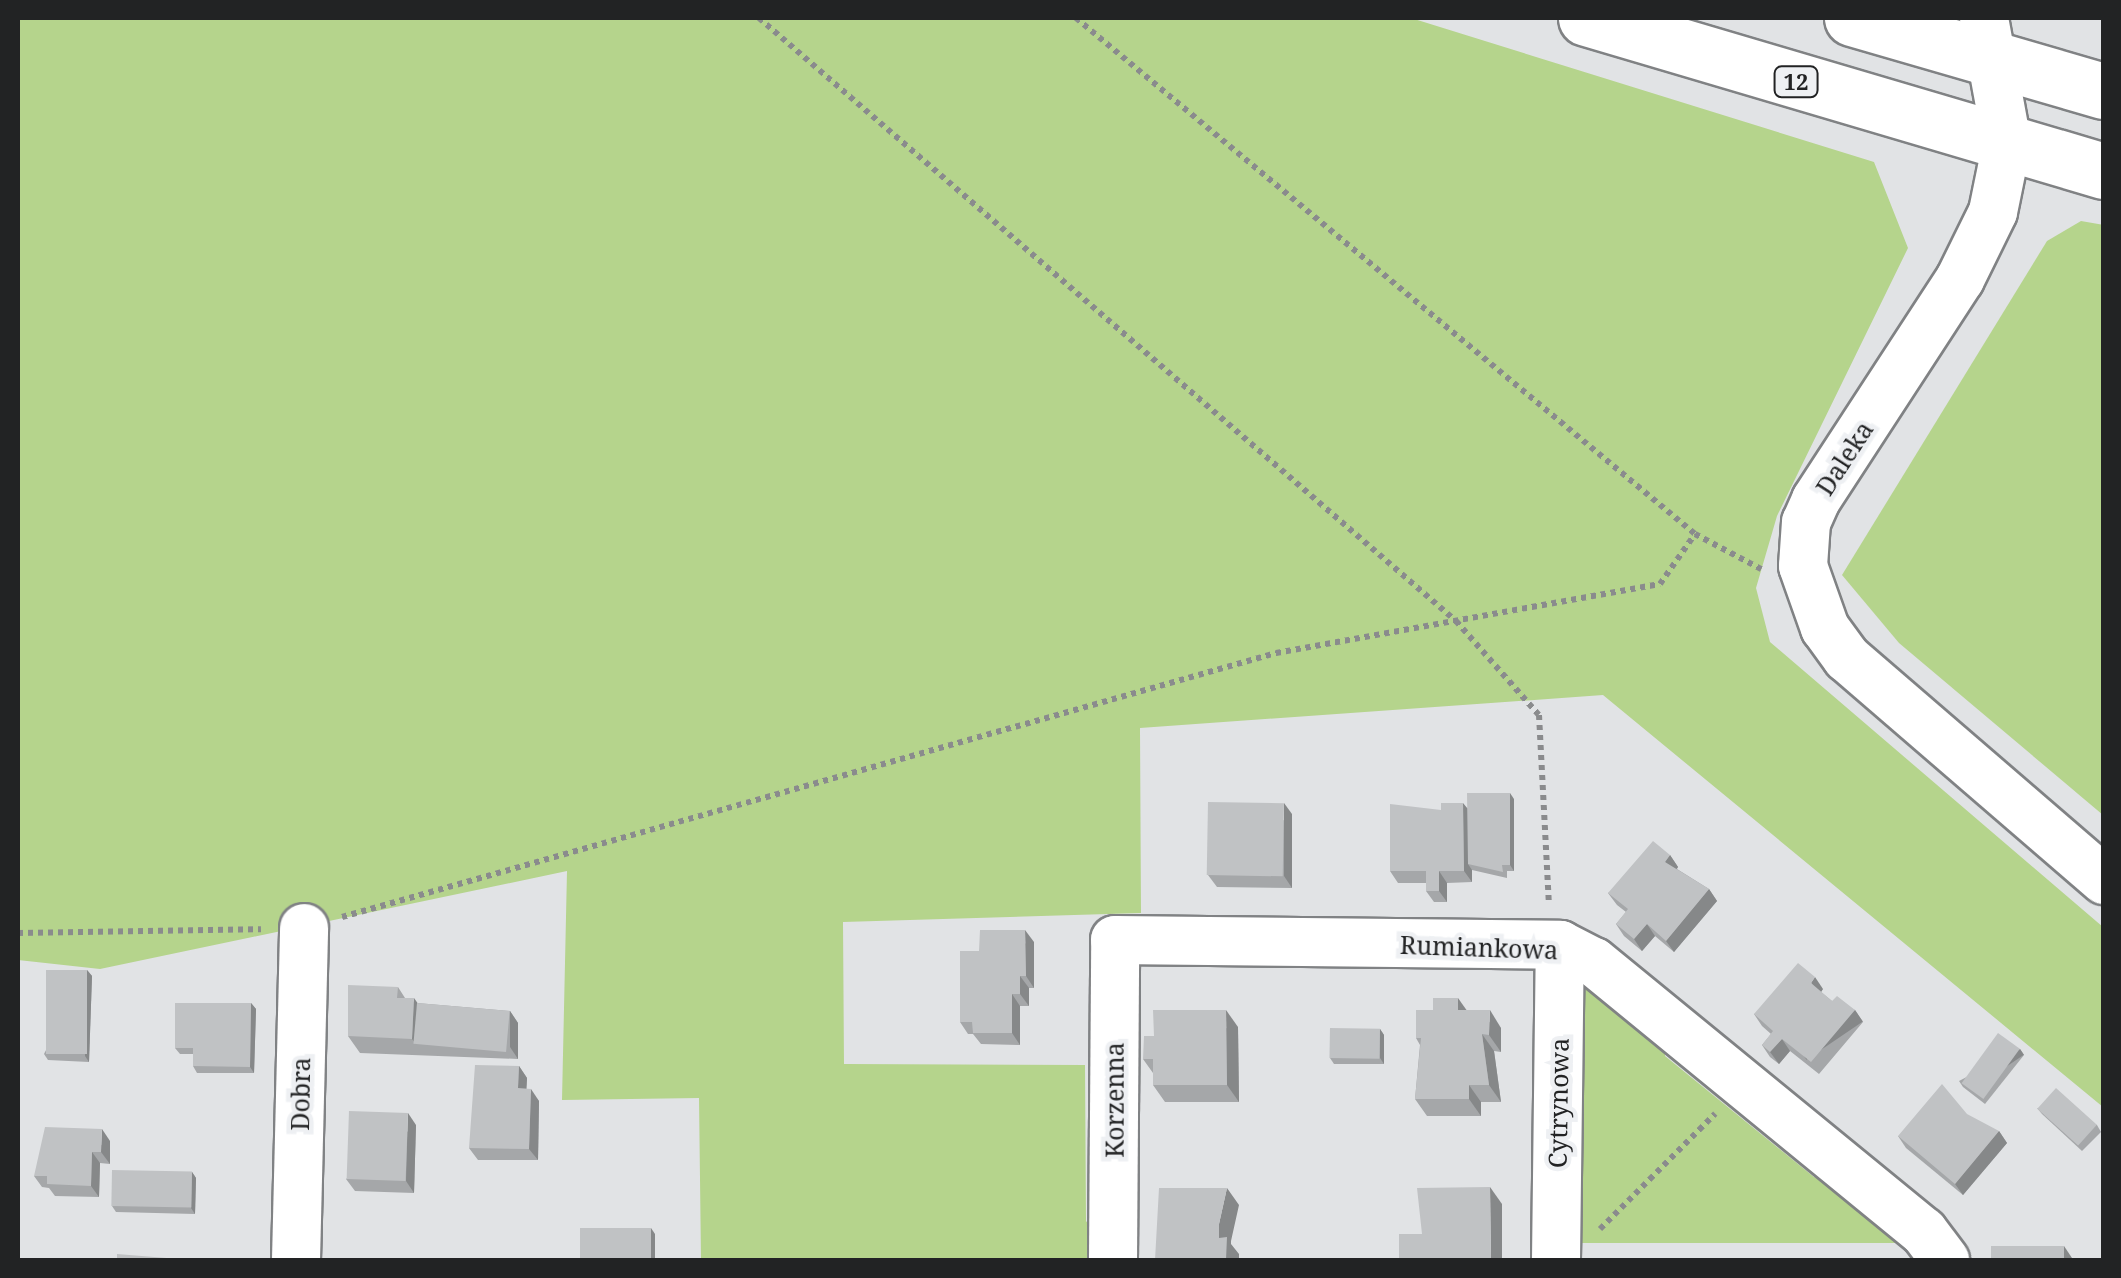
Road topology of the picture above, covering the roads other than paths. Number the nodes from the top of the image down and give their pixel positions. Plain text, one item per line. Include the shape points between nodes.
1 (1586, 18) edge
2 (1852, 18) edge
3 (1990, 39) edge
4 (2104, 91) edge
5 (2007, 143) junction
6 (2104, 171) edge
7 (2104, 880) edge
8 (304, 928) road end
9 (1115, 940) joint
10 (1560, 946) junction
11 (1935, 1246) edge
12 (296, 1260) edge
13 (1113, 1260) edge
14 (1556, 1260) edge

1 - 5 main road, 12
2 - 3 main road
3 - 4 main road
3 - 5 street, Daleka
5 - 6 main road, 12
5 - 7 street, Daleka via 1994,212 1960,279 1806,522 1803,566 1825,628 1869,680
8 - 12 street, Dobra
9 - 10 street, Rumiankowa
9 - 13 street, Korzenna
10 - 11 street, Rumiankowa via 1594,962
10 - 14 street, Cytrynowa

